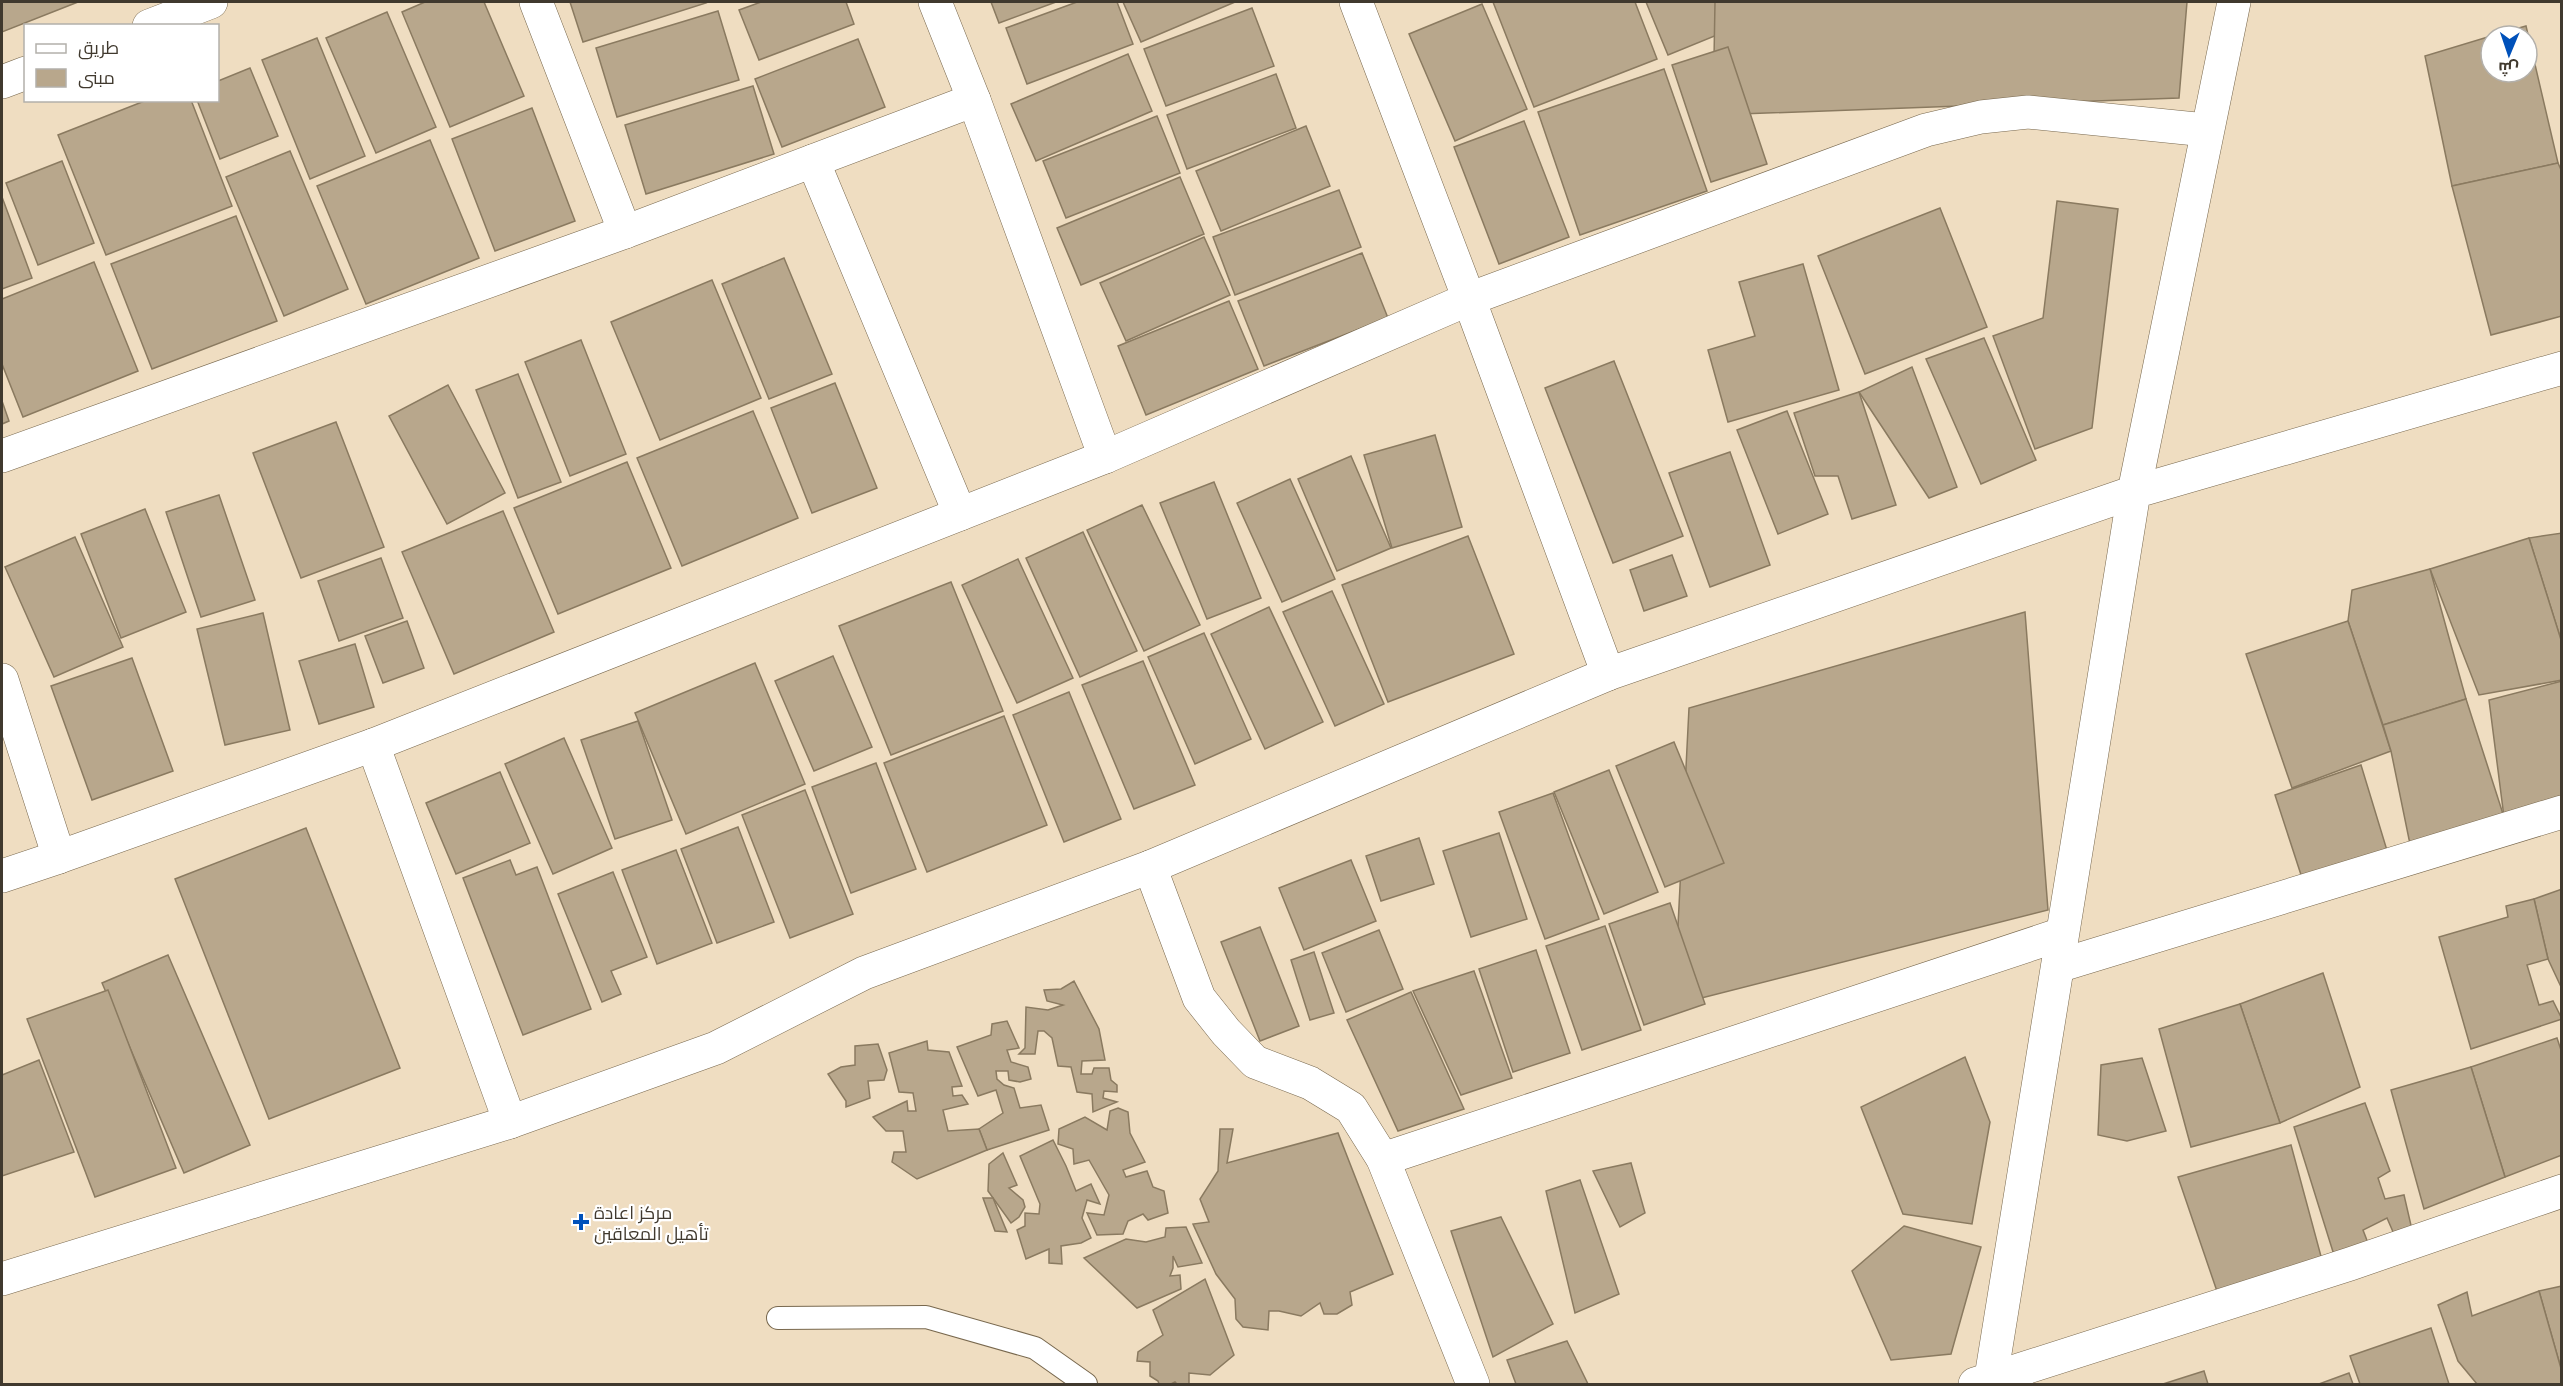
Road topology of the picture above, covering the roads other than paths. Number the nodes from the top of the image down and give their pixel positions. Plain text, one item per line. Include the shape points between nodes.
1 (211, 2) edge
2 (536, 2) edge
3 (935, 2) edge
4 (1356, 2) edge
5 (2234, 2) edge
6 (153, 24) edge
7 (24, 74) edge
8 (2, 82) edge
9 (974, 100) junction
10 (2206, 130) junction
11 (813, 161) junction
12 (625, 232) junction
13 (1469, 298) junction
14 (2562, 368) edge
15 (2, 456) edge
16 (1105, 457) junction
17 (2134, 492) junction
18 (960, 514) junction
19 (1608, 674) junction
20 (2, 680) edge
21 (373, 745) junction
22 (2562, 812) edge
23 (59, 857) junction
24 (1150, 867) junction
25 (2, 876) edge
26 (2062, 934) junction
27 (2058, 966) junction
28 (510, 1122) junction
29 (1383, 1159) junction
30 (2562, 1191) edge
31 (2, 1279) edge
32 (778, 1318) dead end
33 (1985, 1383) edge
34 (1086, 1384) edge
35 (1473, 1384) edge

1 - 6 street
2 - 12 street
3 - 9 street
4 - 13 street
5 - 10 street
7 - 8 street
9 - 11 street
9 - 16 street
10 - 13 street via 2028,112 1981,117 1926,130
10 - 17 street
11 - 12 street
11 - 18 street
12 - 15 street
13 - 16 street
13 - 19 street
14 - 17 street
16 - 18 street
17 - 19 street
17 - 26 street
18 - 21 street
19 - 24 street
20 - 23 street
21 - 23 street
21 - 28 street
22 - 27 street
23 - 25 street
24 - 28 street via 864,973 716,1048
24 - 29 street via 1199,998 1226,1032 1255,1062 1310,1083 1351,1108
26 - 27 street
26 - 29 street
27 - 33 street
28 - 31 street
29 - 35 street
30 - 33 street
32 - 34 lane via 926,1317 1035,1348

